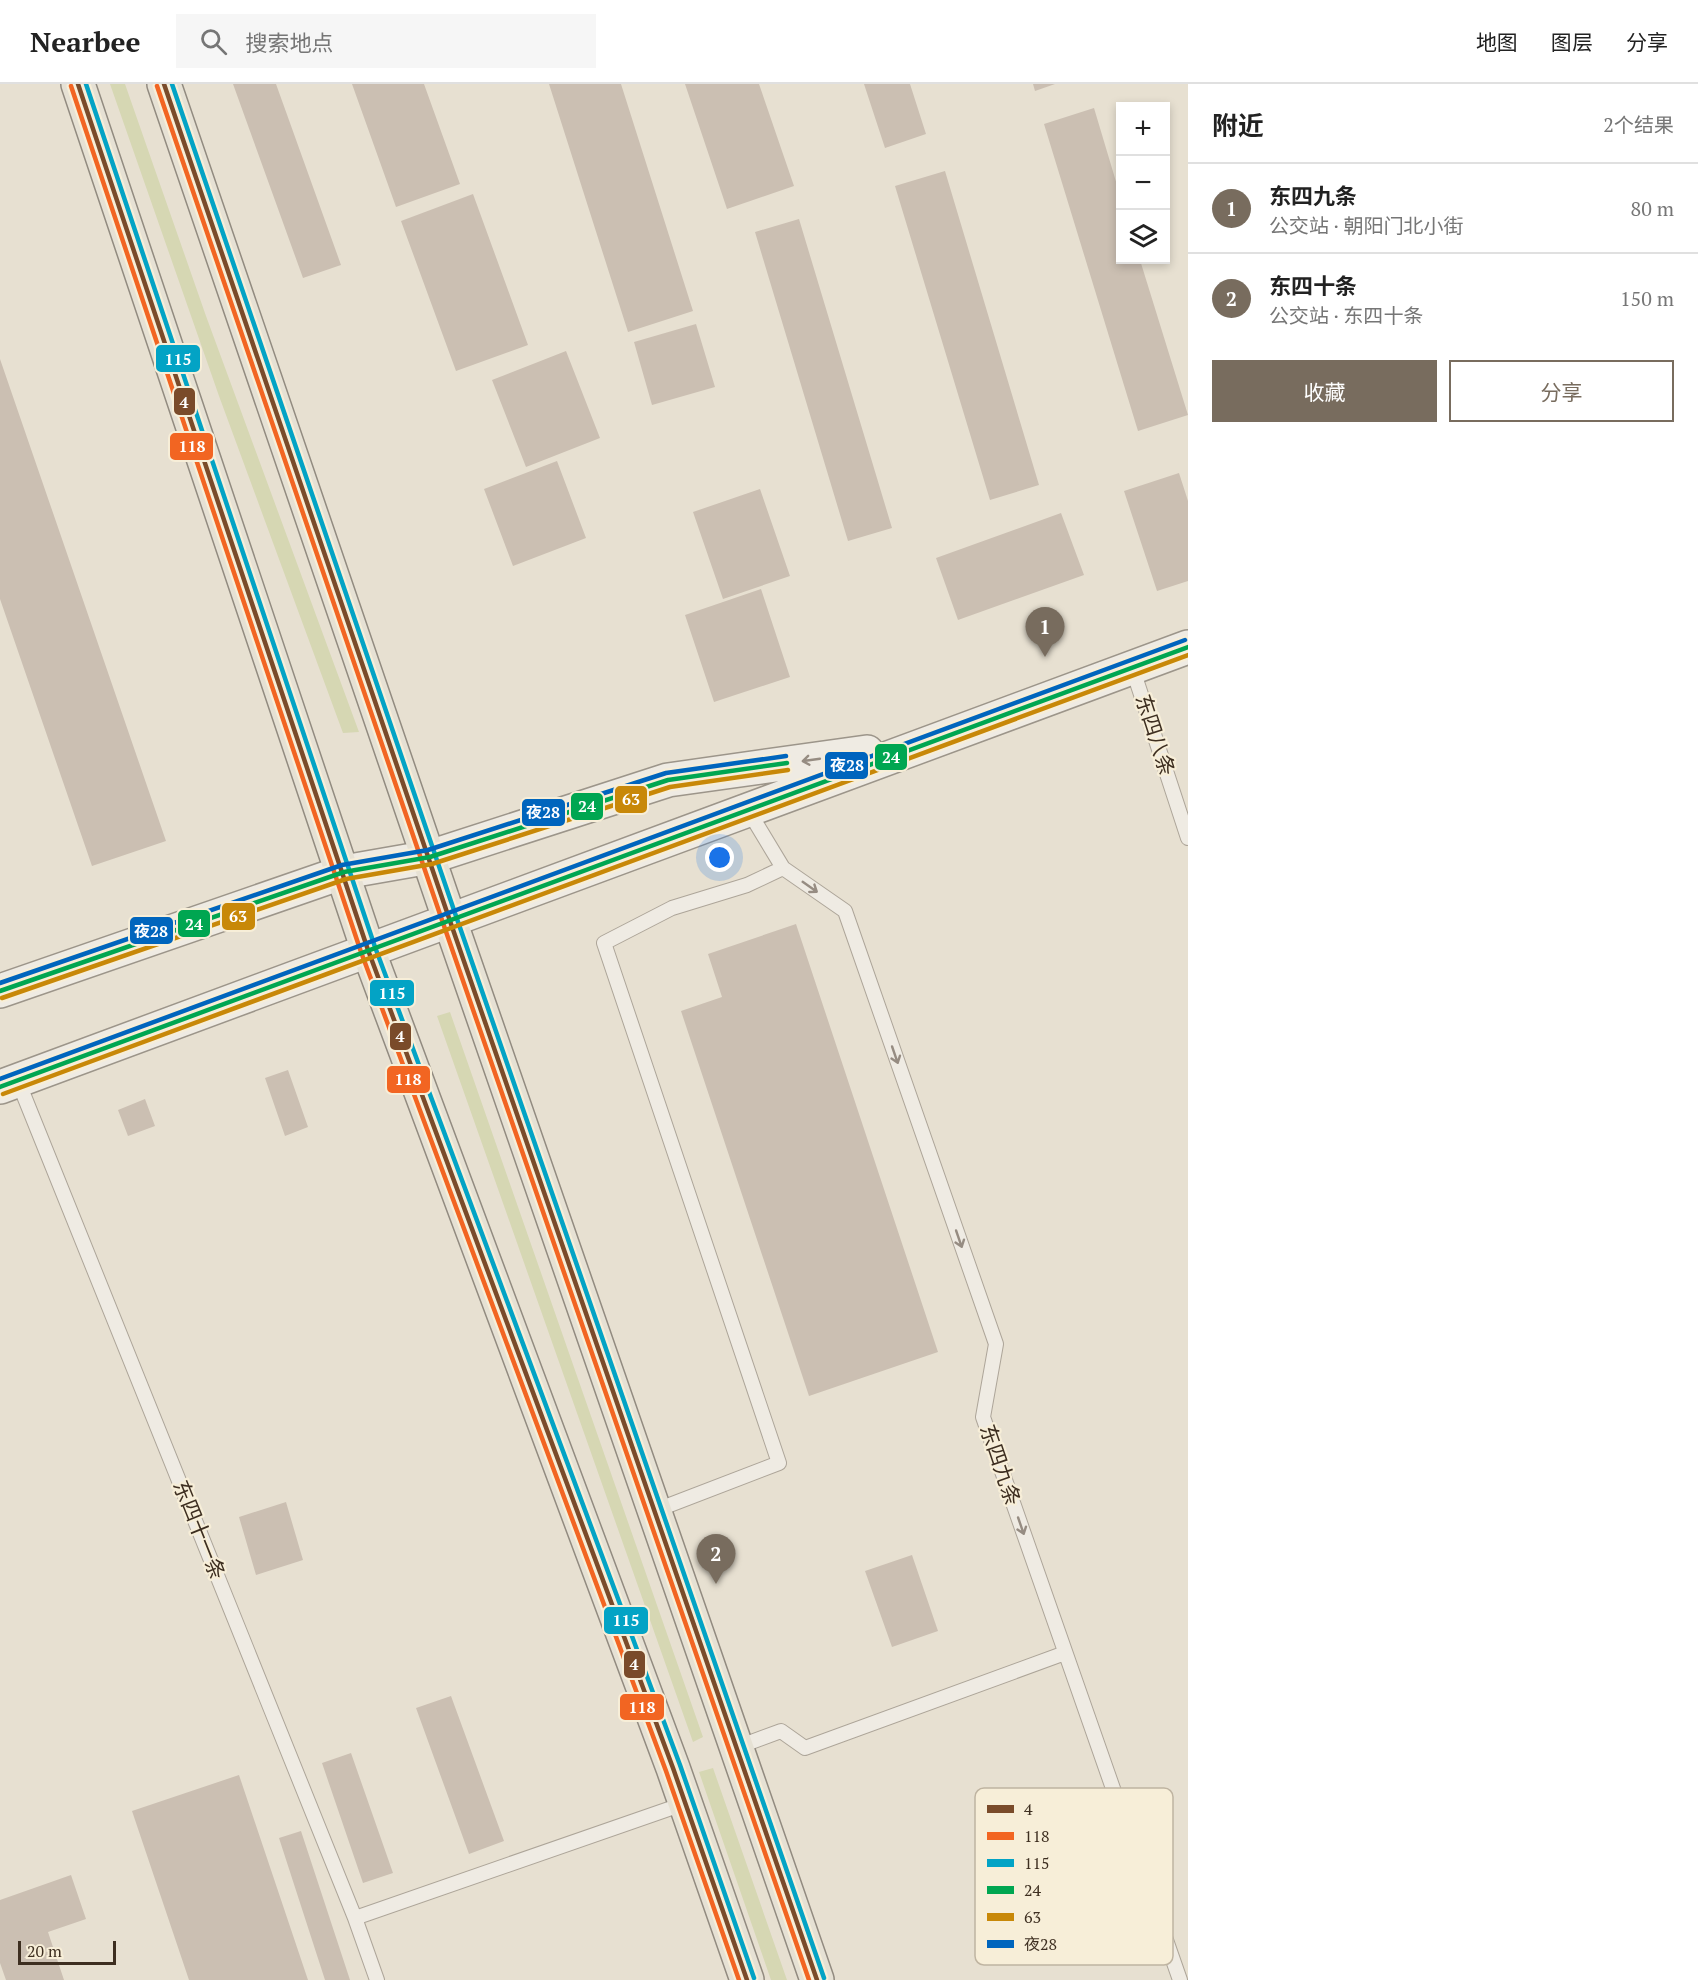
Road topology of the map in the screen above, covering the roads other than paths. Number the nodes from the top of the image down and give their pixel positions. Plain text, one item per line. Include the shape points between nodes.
1 (78, 84) edge
2 (164, 84) edge
3 (1188, 647) edge
4 (1132, 667) junction
5 (931, 743) junction
6 (748, 810) junction
7 (1188, 838) edge
8 (430, 857) junction
9 (783, 868) junction
10 (344, 872) junction
11 (450, 921) junction
12 (368, 950) junction
13 (0, 991) edge
14 (9, 1084) edge
15 (653, 1511) junction
16 (1065, 1653) junction
17 (735, 1748) junction
18 (1112, 1788) edge
19 (686, 1803) junction
20 (355, 1918) junction
21 (1173, 1960) edge
22 (377, 1980) edge
23 (747, 1980) edge
24 (817, 1980) edge
25 (1180, 1980) edge

1 - 10 main road
2 - 8 main road
3 - 4 main road
4 - 5 main road
4 - 7 lane, 东四八条
5 - 6 main road
5 -> 8 main road via 668,780
6 - 9 lane, 东四九条
6 - 11 main road
8 - 10 main road
8 - 11 main road
9 - 15 lane via 747,885 672,908 604,943 779,1463
9 -> 16 lane, 东四九条 via 845,911 996,1344 983,1417
10 - 12 main road
10 - 13 main road
11 - 12 main road
11 - 15 main road
12 - 14 main road
12 - 19 main road
14 - 20 lane, 东四十一条
15 - 17 main road
16 - 17 lane via 806,1748 781,1731
16 - 18 lane, 东四九条
17 - 24 main road
19 - 20 lane
19 - 23 main road
20 - 22 lane, 东四十一条
21 - 25 lane, 东四九条

